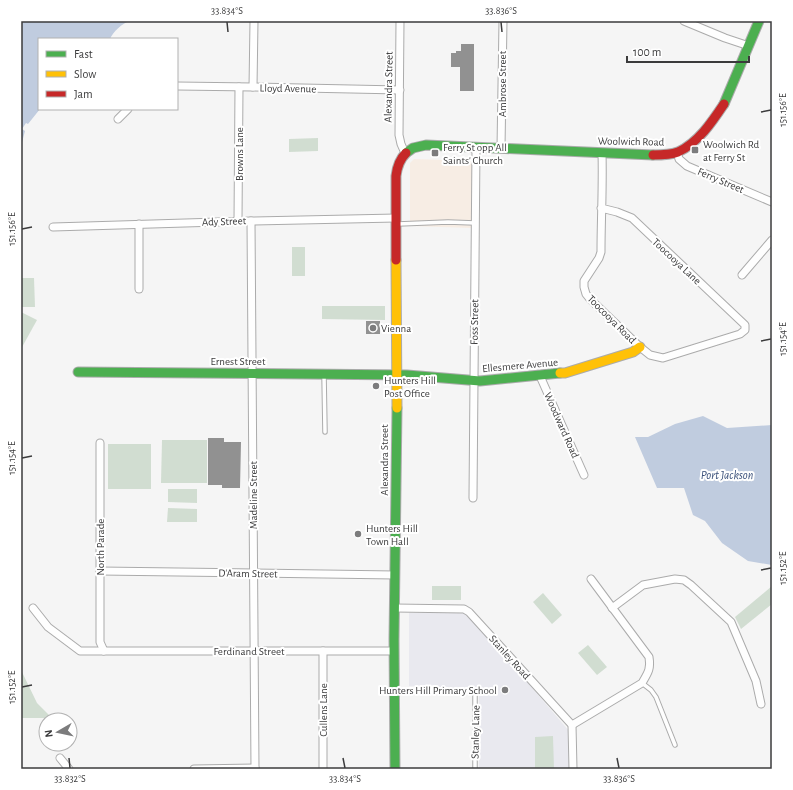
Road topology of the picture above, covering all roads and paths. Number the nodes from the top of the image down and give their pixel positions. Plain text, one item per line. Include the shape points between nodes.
1 (254, 21) edge
2 (400, 21) edge
3 (503, 21) edge
4 (684, 21) edge
5 (759, 21) edge
6 (749, 46) junction
7 (178, 86) edge
8 (239, 87) junction
9 (253, 87) junction
10 (400, 90) junction
11 (127, 110) edge
12 (118, 119) dead end
13 (476, 147) junction
14 (501, 148) junction
15 (677, 152) junction
16 (405, 153) junction
17 (602, 153) junction
18 (772, 202) edge
19 (601, 208) junction
20 (251, 220) junction
21 (238, 221) junction
22 (396, 221) junction
23 (475, 223) junction
24 (139, 224) junction
25 (52, 227) dead end
26 (772, 240) edge
27 (742, 275) dead end
28 (139, 289) dead end
29 (745, 325) joint
30 (640, 347) junction
31 (78, 372) dead end
32 (252, 373) junction
33 (324, 374) junction
34 (397, 375) junction
35 (540, 376) junction
36 (473, 380) junction
37 (325, 432) dead end
38 (100, 443) dead end
39 (584, 475) dead end
40 (473, 498) dead end
41 (100, 571) junction
42 (254, 573) junction
43 (395, 575) junction
44 (591, 579) dead end
45 (32, 608) dead end
46 (394, 608) junction
47 (612, 608) junction
48 (394, 650) junction
49 (104, 651) junction
50 (254, 651) junction
51 (323, 651) junction
52 (642, 683) junction
53 (475, 694) dead end
54 (760, 704) dead end
55 (572, 725) junction
56 (675, 745) dead end
57 (60, 758) dead end
58 (255, 768) edge
59 (69, 769) edge
60 (194, 769) edge
61 (323, 769) edge
62 (395, 769) edge
63 (475, 769) edge
64 (573, 769) edge

1 - 9 street
2 - 10 street, Alexandra Street
3 - 14 street, Ambrose Street
4 - 6 street
5 - 6 street, Woolwich Road
6 - 15 street, Woolwich Road via 724,104 715,118 697,139
7 - 8 street, Lloyd Avenue
8 - 9 street, Lloyd Avenue
8 - 21 street, Browns Lane
9 - 10 street, Lloyd Avenue
10 - 16 street, Alexandra Street via 399,135
11 - 12 street
13 - 14 street, Woolwich Road
13 - 16 street, Woolwich Road via 426,145 411,148
13 - 23 street, Foss Street
14 - 17 street, Woolwich Road
15 - 17 street, Woolwich Road via 657,155
15 - 18 street, Ferry Street via 679,159 687,166
16 - 22 street, Alexandra Street via 397,171
17 - 19 street, Toocooya Road
19 - 29 street, Toocooya Lane via 632,218
19 - 30 street, Toocooya Road via 601,252 584,281 584,287 590,299
20 - 21 street, Ady Street
20 - 22 street, Ady Street
20 - 32 street, Madeline Street
21 - 24 street, Ady Street
22 - 23 lane via 408,225
22 - 34 street, Alexandra Street
23 - 36 street, Foss Street
24 - 25 street, Ady Street
24 - 28 street
26 - 27 street
29 - 30 street, Toocooya Road via 745,330 740,334 663,358 650,355
30 - 35 street, Ellesmere Avenue via 633,352 565,373
31 - 32 street, Ernest Street
32 - 33 street, Ernest Street
32 - 42 street, Madeline Street
33 - 34 street, Ernest Street
33 - 37 lane
34 - 36 street, Ellesmere Avenue
34 - 43 street, Alexandra Street
35 - 36 street, Ellesmere Avenue
35 - 39 street, Woodward Road
36 - 40 street, Foss Street
38 - 41 street, North Parade
41 - 42 street, D'Aram Street
41 - 49 street, North Parade via 100,642
42 - 43 street, D'Aram Street
42 - 50 street, Madeline Street
43 - 46 street, Alexandra Street
44 - 47 street
45 - 49 street, Ferdinand Street via 48,627 80,651
46 - 48 street, Alexandra Street
46 - 55 street, Stanley Road via 464,609 469,612
47 - 52 street via 649,658 649,672
47 - 54 street via 643,585 675,579 691,584 731,622 756,681
48 - 51 street, Ferdinand Street
48 - 62 street, Alexandra Street
49 - 50 street, Ferdinand Street
50 - 51 street, Ferdinand Street
50 - 58 street, Madeline Street
51 - 61 street, Cullens Lane
52 - 55 street
52 - 56 lane via 656,697
53 - 63 lane, Stanley Lane
55 - 64 street
57 - 59 street
58 - 60 street

